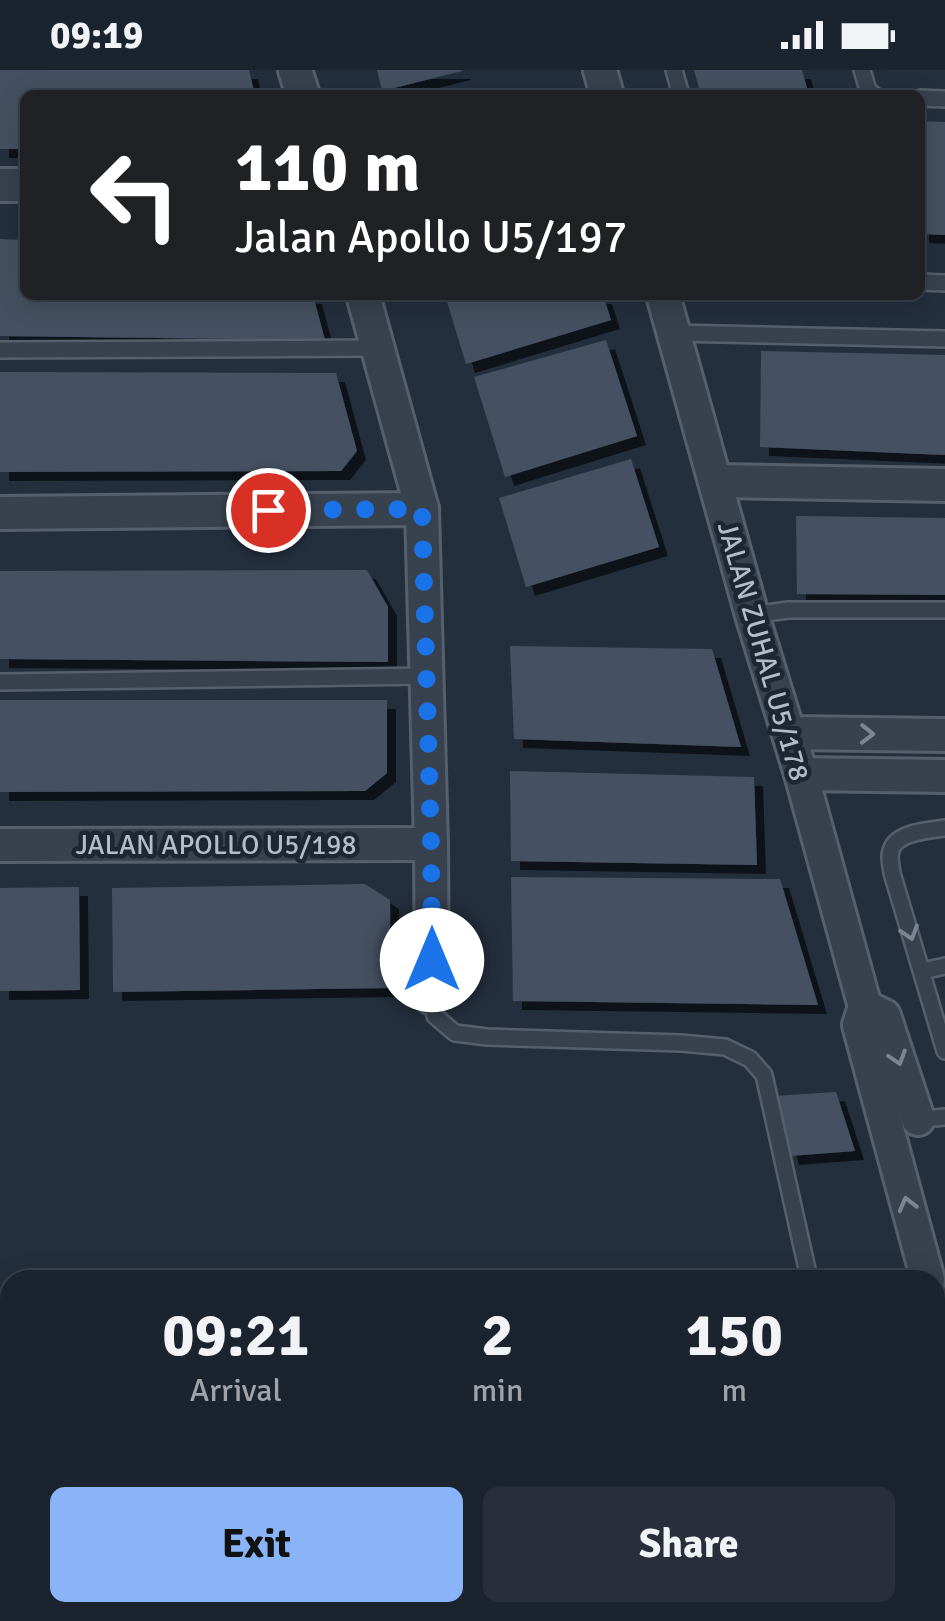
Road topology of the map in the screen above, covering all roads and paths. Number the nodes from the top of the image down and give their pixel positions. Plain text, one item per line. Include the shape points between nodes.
1 (364, 300) edge
2 (665, 300) edge
3 (674, 332) junction
4 (945, 338) edge
5 (377, 348) junction
6 (0, 350) edge
7 (715, 482) junction
8 (945, 485) edge
9 (422, 509) junction
10 (0, 513) edge
11 (945, 610) edge
12 (752, 615) junction
13 (426, 676) junction
14 (0, 682) edge
15 (789, 733) junction
16 (945, 735) edge
17 (801, 774) junction
18 (945, 776) edge
19 (945, 828) edge
20 (431, 844) junction
21 (0, 845) edge
22 (945, 966) edge
23 (922, 971) junction
24 (432, 998) joint
25 (945, 1051) edge
26 (917, 1122) edge
27 (806, 1270) edge
28 (927, 1270) edge

1 - 5 street
2 - 3 street, JALAN ZUHAL U5/178
3 - 4 lane
3 - 7 street, JALAN ZUHAL U5/178
5 - 6 lane
5 - 9 street
7 - 8 street
7 - 12 street, JALAN ZUHAL U5/178
9 - 10 street
9 - 13 street
11 - 12 lane
12 - 15 street, JALAN ZUHAL U5/178
13 - 14 lane
13 - 20 street
15 -> 16 street
15 - 17 street, JALAN ZUHAL U5/178
17 - 18 street
17 - 26 street, JALAN ZUHAL U5/178 via 865,1006 884,1016
19 -> 23 lane via 898,840 890,856
20 - 21 street, JALAN APOLLO U5/198
20 - 24 street
22 - 23 lane
23 - 25 lane
24 - 27 lane via 435,1016 455,1032 725,1047 750,1060 764,1075
28 -> 26 street

